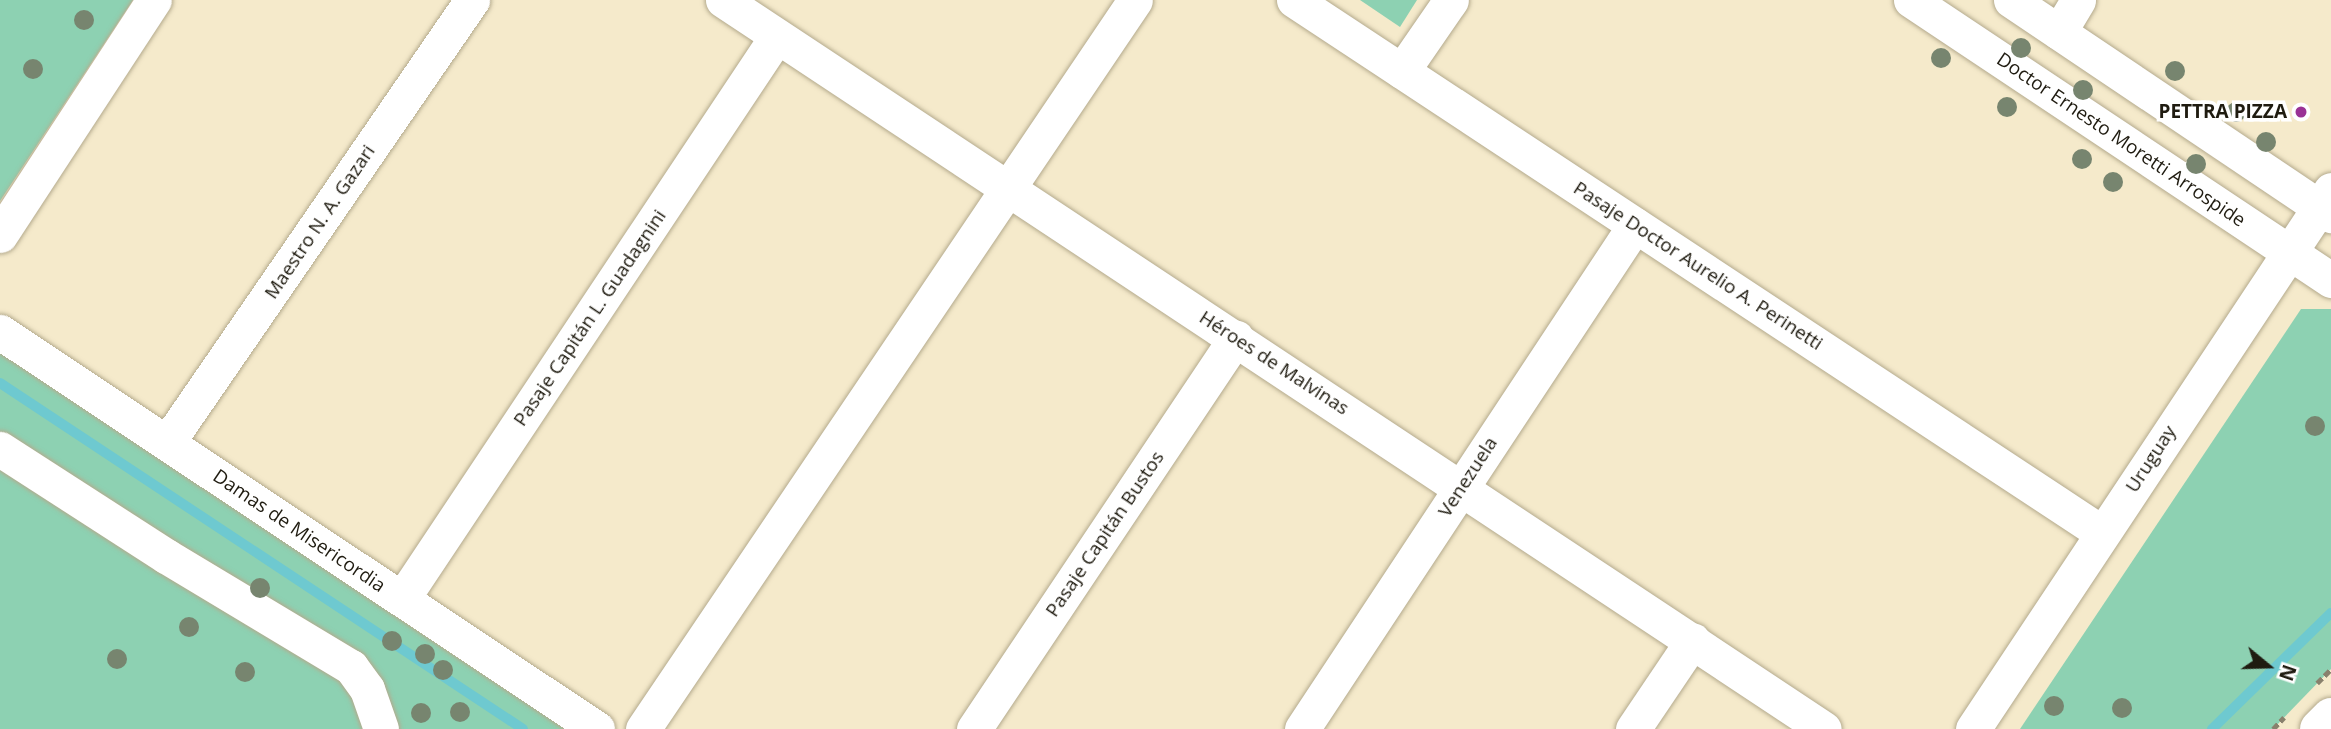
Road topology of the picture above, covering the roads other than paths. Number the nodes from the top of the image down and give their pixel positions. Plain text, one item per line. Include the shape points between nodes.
1 (154, 0) edge
2 (472, 0) edge
3 (723, 0) edge
4 (1135, 0) edge
5 (1294, 0) edge
6 (1451, 0) edge
7 (1911, 0) edge
8 (2011, 0) edge
9 (2078, 0) edge
10 (2059, 32) junction
11 (777, 36) junction
12 (1402, 71) junction
13 (1007, 189) junction
14 (2327, 204) edge
15 (1635, 225) junction
16 (0, 235) edge
17 (2287, 253) junction
18 (2331, 280) edge
19 (0, 332) edge
20 (1236, 338) junction
21 (167, 443) junction
22 (0, 449) edge
23 (1462, 486) junction
24 (2102, 533) junction
25 (402, 599) junction
26 (1693, 640) junction
27 (2331, 717) edge
28 (381, 729) edge
29 (597, 729) edge
30 (643, 729) edge
31 (974, 729) edge
32 (1302, 729) edge
33 (1633, 729) edge
34 (1824, 729) edge
35 (1973, 729) edge
36 (2319, 729) edge

1 - 16 street
2 - 21 street, Maestro N. A. Gazari
3 - 11 street, Héroes de Malvinas
4 - 13 street
5 - 12 street, Pasaje Doctor Aurelio A. Perinetti
6 - 12 street
7 - 17 street, Doctor Ernesto Moretti Arrospide
8 - 10 street
9 - 10 street
10 - 14 street
11 - 13 street, Héroes de Malvinas
11 - 25 street, Pasaje Capitán L. Guadagnini
12 - 15 street, Pasaje Doctor Aurelio A. Perinetti
13 - 20 street, Héroes de Malvinas
13 - 30 street
14 - 17 street, Uruguay
15 - 23 street, Venezuela
15 - 24 street, Pasaje Doctor Aurelio A. Perinetti
17 - 18 street, Doctor Ernesto Moretti Arrospide
17 - 24 street, Uruguay
19 - 21 street, Damas de Misericordia
20 - 23 street, Héroes de Malvinas
20 - 31 street, Pasaje Capitán Bustos
21 - 25 street, Damas de Misericordia
22 - 28 street via 166,556 326,648 351,667 367,689
23 - 26 street, Héroes de Malvinas
23 - 32 street, Venezuela
24 - 35 street, Uruguay
25 - 29 street, Damas de Misericordia
26 - 33 street
26 - 34 street, Héroes de Malvinas
27 - 36 main road

